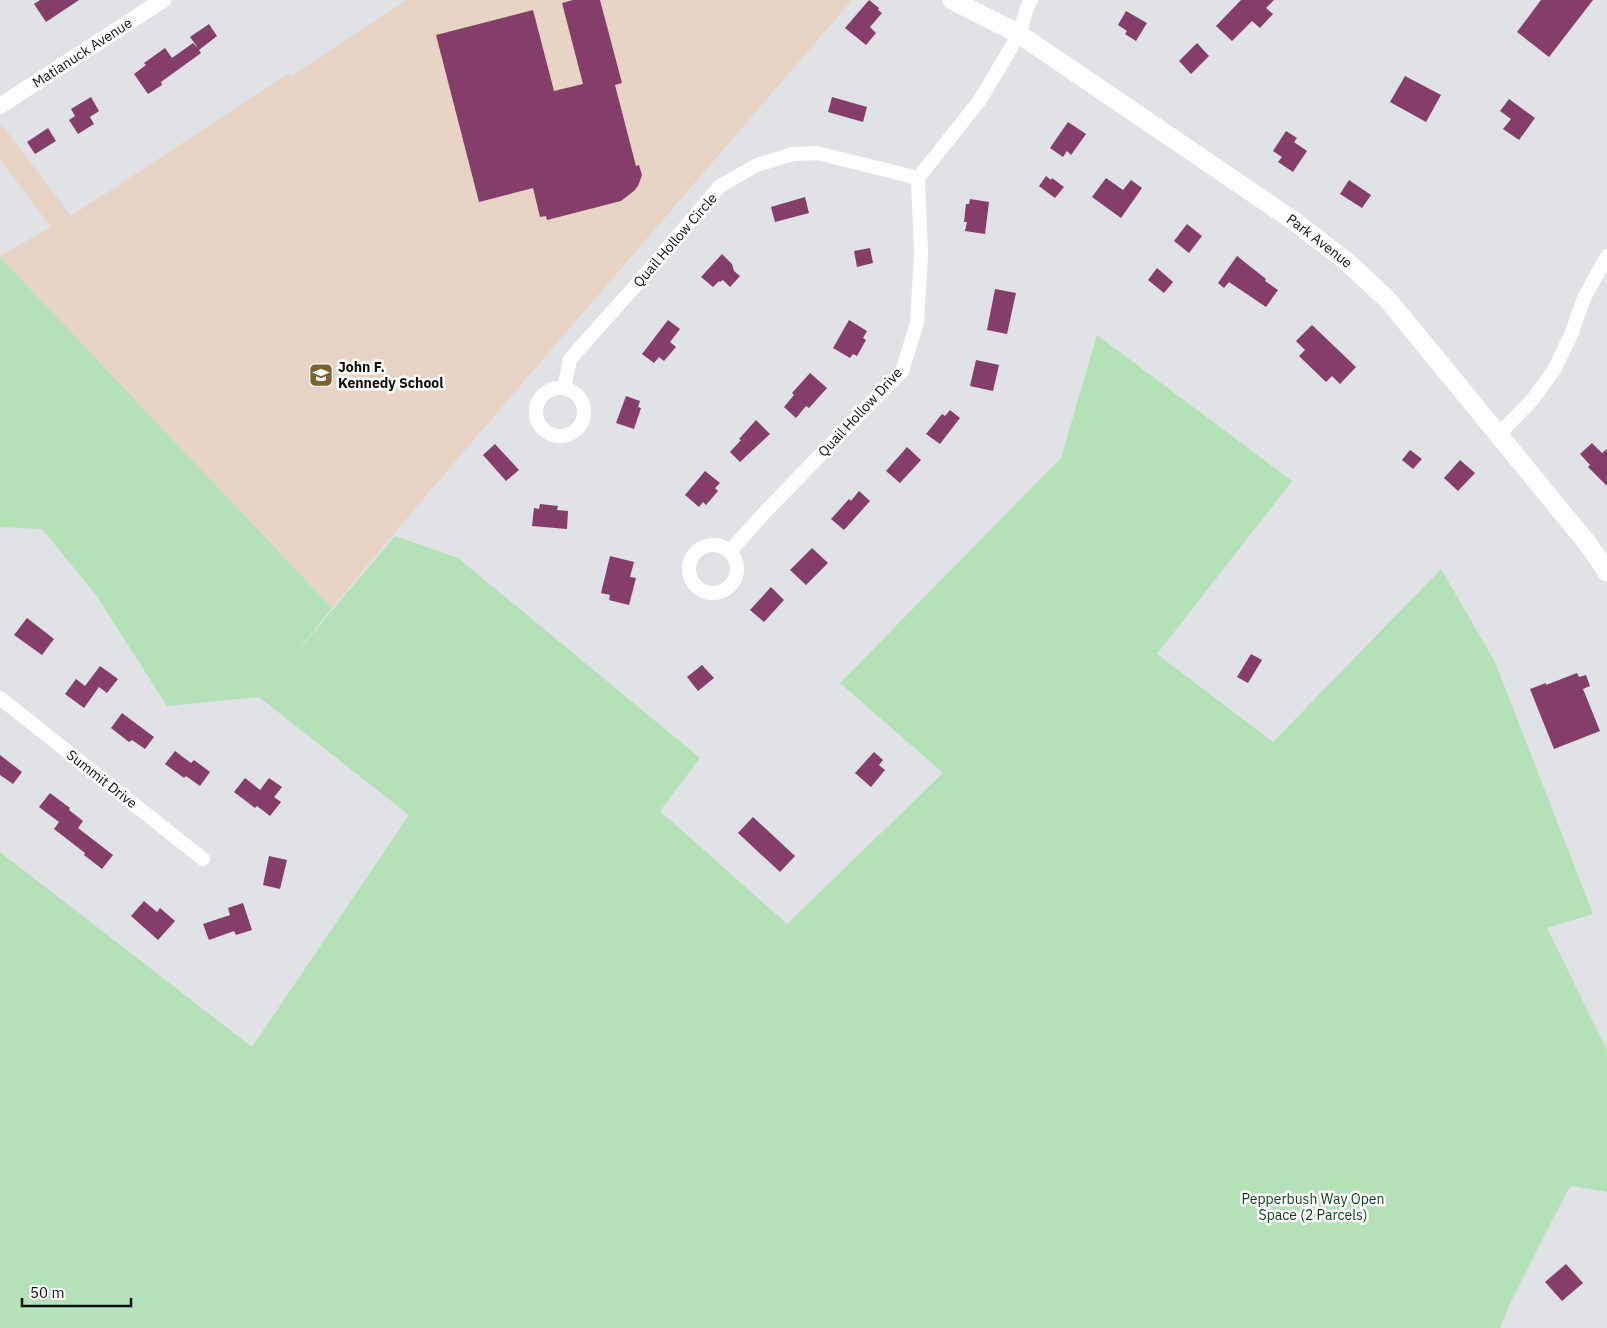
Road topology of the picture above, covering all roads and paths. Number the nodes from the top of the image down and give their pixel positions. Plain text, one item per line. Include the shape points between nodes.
1 (163, 0) edge
2 (952, 0) edge
3 (1032, 0) edge
4 (1019, 34) junction
5 (0, 106) edge
6 (918, 178) junction
7 (1607, 256) edge
8 (564, 388) dead end
9 (1498, 434) junction
10 (730, 551) dead end
11 (1607, 572) edge
12 (0, 698) edge
13 (203, 859) dead end

1 - 5 street, Matianuck Avenue
2 - 4 main road, Park Avenue
3 - 4 street
4 - 6 street via 980,100
4 - 9 main road, Park Avenue via 1290,218 1346,261 1388,300
6 - 8 street, Quail Hollow Circle via 817,153 793,154 757,166 720,186 570,358
6 - 10 street, Quail Hollow Drive via 921,255 917,323 902,371
7 - 9 street via 1584,298 1554,370 1533,399
9 - 11 main road, Park Avenue
12 - 13 street, Summit Drive

